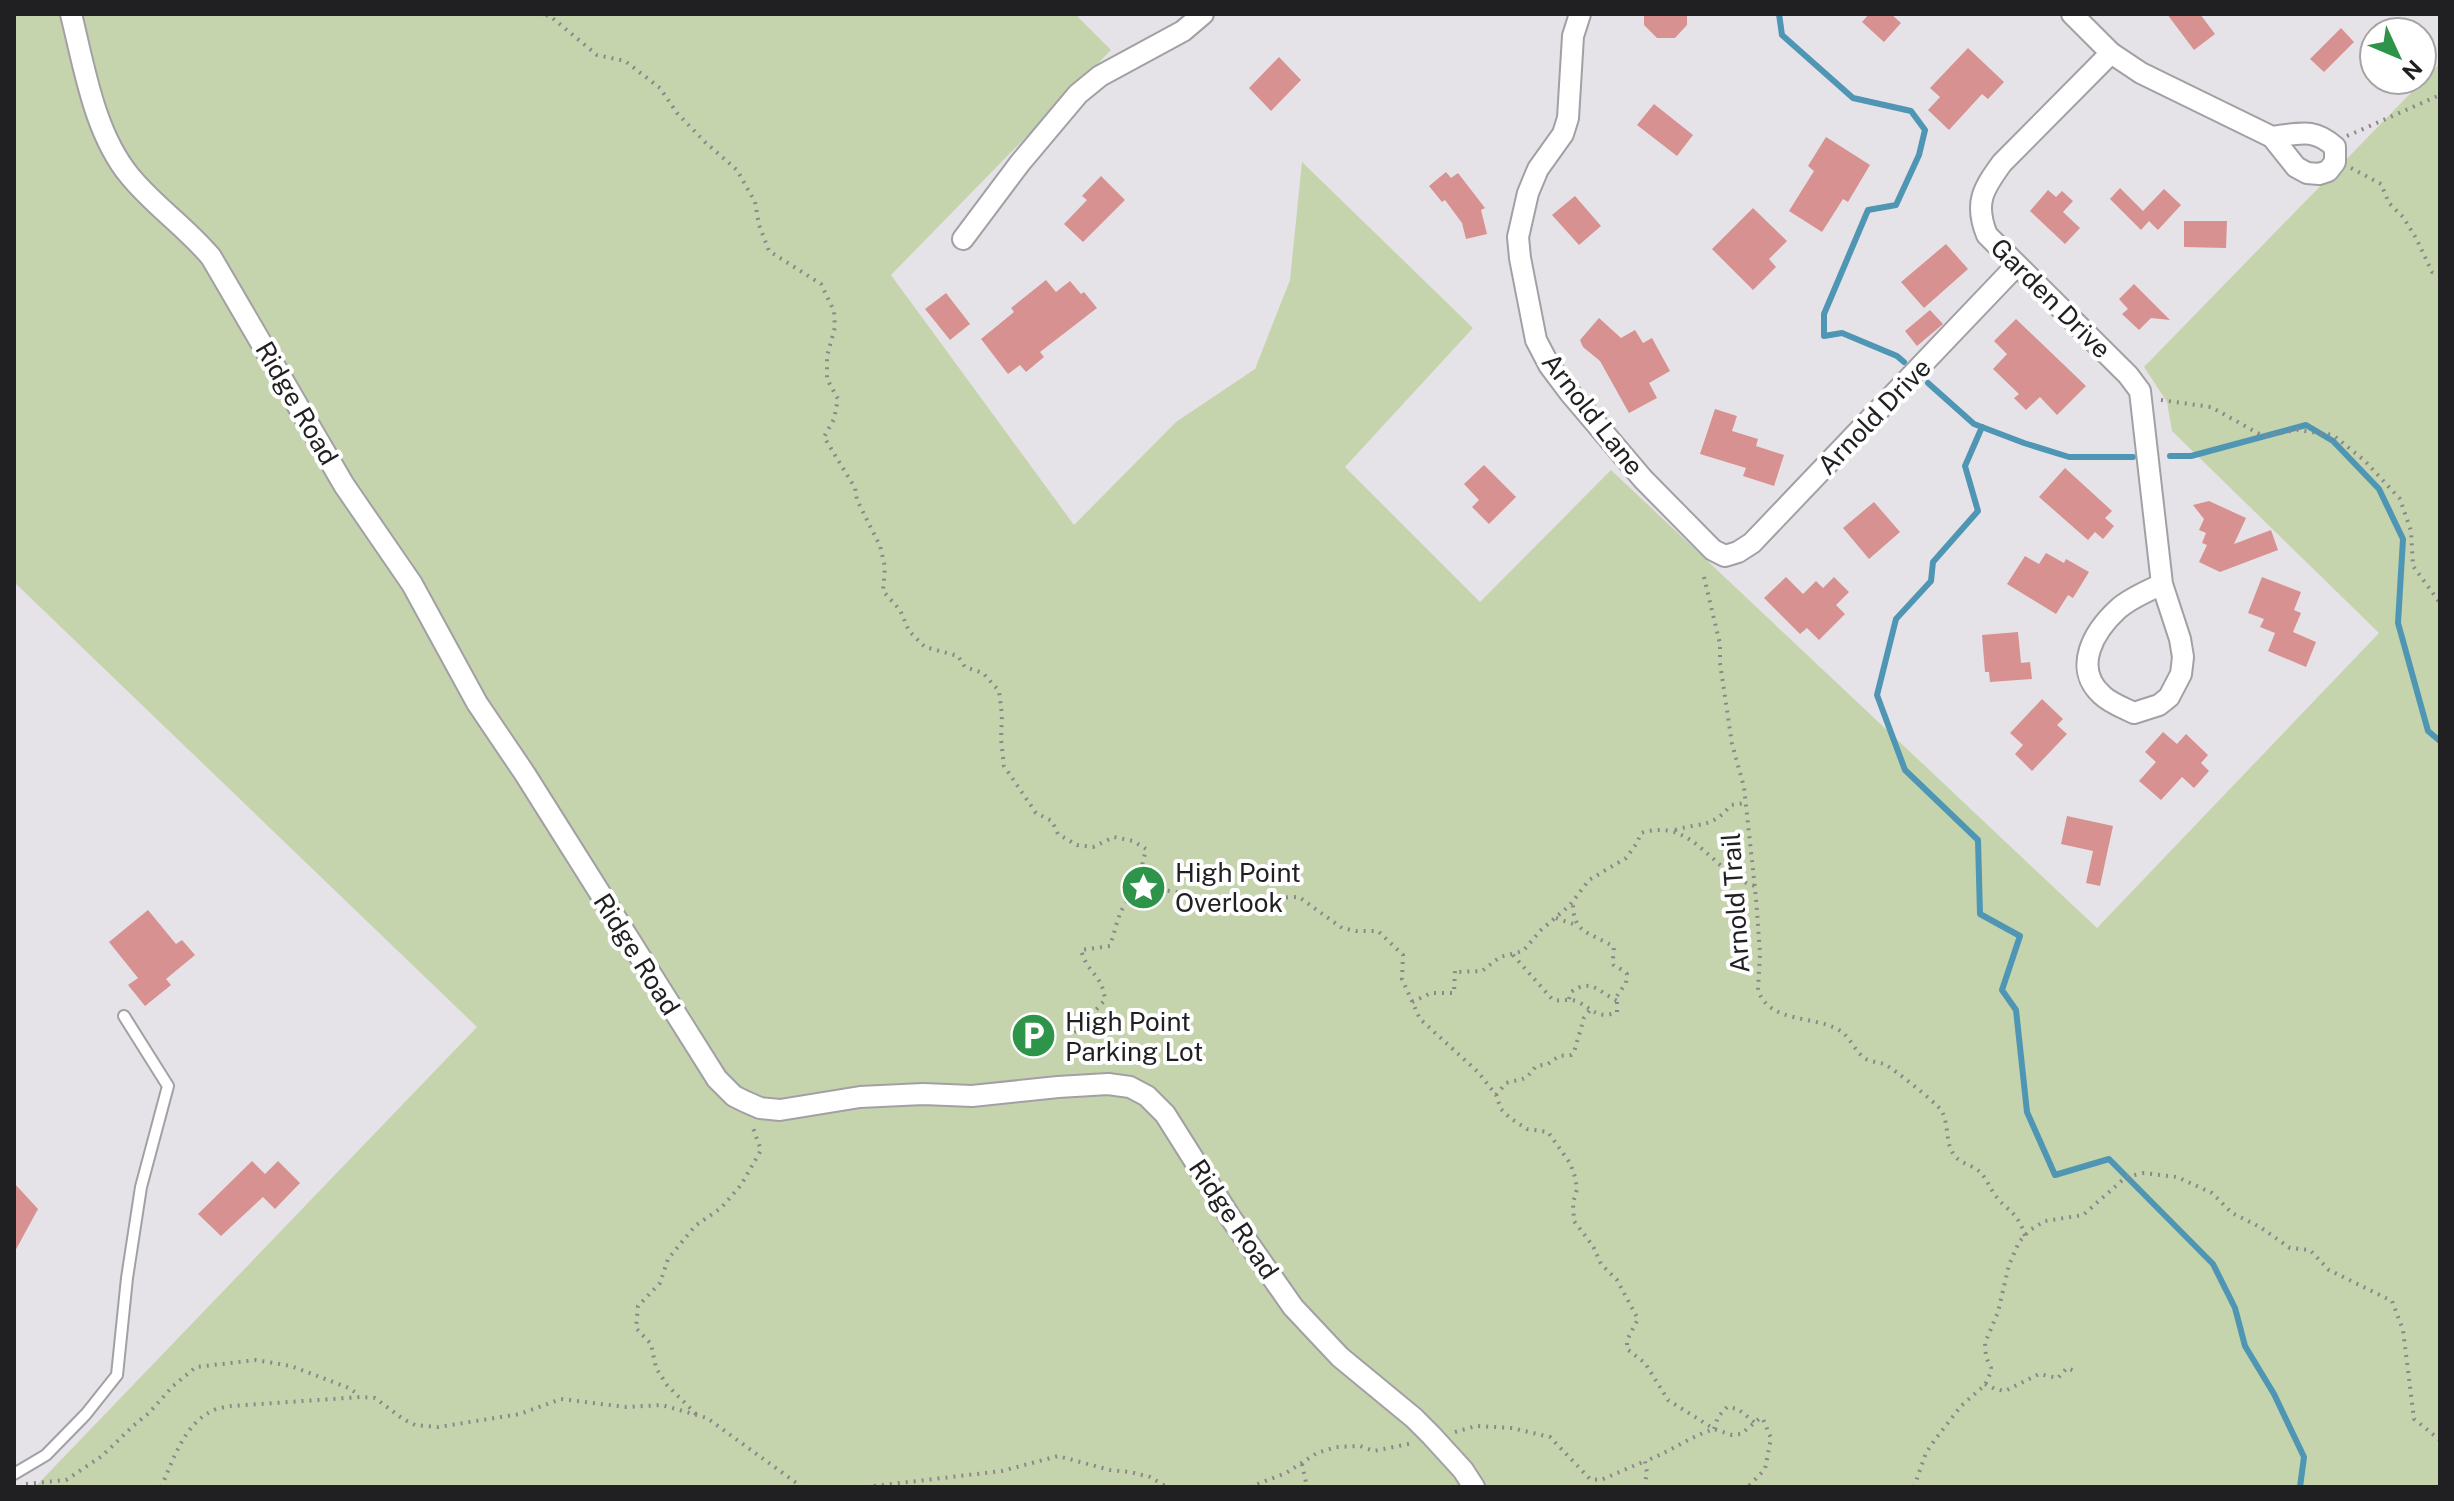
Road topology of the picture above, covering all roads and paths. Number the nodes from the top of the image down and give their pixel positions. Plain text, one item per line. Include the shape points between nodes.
1 (71, 14) edge
2 (538, 14) edge
3 (1203, 14) edge
4 (1580, 14) edge
5 (2072, 14) edge
6 (2111, 53) junction
7 (2440, 95) edge
8 (2272, 137) junction
9 (2335, 154) junction
10 (963, 239) dead end
11 (2016, 266) junction
12 (2440, 275) edge
13 (2140, 391) junction
14 (1725, 556) joint
15 (1704, 577) dead end
16 (2162, 584) junction
17 (2440, 603) edge
18 (1746, 803) junction
19 (1672, 831) junction
20 (1755, 886) junction
21 (1144, 887) junction
22 (1573, 901) junction
23 (1556, 918) junction
24 (1578, 926) junction
25 (1513, 955) junction
26 (1569, 999) junction
27 (1618, 1001) junction
28 (1412, 1002) junction
29 (1590, 1010) junction
30 (124, 1016) dead end
31 (1071, 1037) dead end
32 (1496, 1095) junction
33 (764, 1121) dead end
34 (2025, 1236) junction
35 (2075, 1371) dead end
36 (1985, 1384) junction
37 (361, 1397) junction
38 (697, 1415) junction
39 (1754, 1422) junction
40 (1714, 1429) junction
41 (2440, 1440) edge
42 (1302, 1464) dead end
43 (14, 1474) edge
44 (39, 1483) dead end
45 (161, 1487) edge
46 (802, 1487) edge
47 (866, 1487) edge
48 (1167, 1487) edge
49 (1307, 1487) edge
50 (1474, 1487) edge
51 (1644, 1487) edge
52 (1748, 1487) edge
53 (1914, 1487) edge

1 - 50 street, Ridge Road via 104,133 117,159 211,257 344,485 412,584 477,703 717,1079 744,1101 780,1110 860,1097 972,1096 1108,1084 1147,1096 1165,1114 1293,1307 1340,1357 1414,1418
2 - 21 path via 550,16 597,55 625,61 660,88 677,113 737,170 755,202 769,251 821,284 834,311 827,379 838,399 824,437 855,488 880,546 883,591 925,647 958,656 999,691 1004,766 1036,813 1077,845 1093,847 1114,837 1146,849 1140,874
3 - 10 street via 1078,94
4 - 14 street, Arnold Lane via 1573,36 1568,118 1538,169 1518,237 1536,340 1570,393 1643,479
5 - 6 street
6 - 8 street
6 - 11 street, Garden Drive via 1989,181 1980,217 1987,235
7 - 9 path via 2344,138
8 - 9 street via 2314,133 2324,137
8 - 9 street via 2288,160 2307,173 2328,171
9 - 12 path via 2381,184 2432,272
11 - 13 street, Garden Drive
11 - 14 street, Arnold Drive via 1752,543
13 - 16 street
13 - 17 path via 2167,402 2211,407 2263,436 2297,430 2333,435 2400,499 2411,531 2413,566
15 - 18 path, Arnold Trail
16 - 16 street via 2120,607 2092,644 2085,665 2103,696 2134,713 2169,697 2181,674 2180,639
18 - 19 path via 1731,805 1709,823
18 - 20 path, Arnold Trail
19 - 20 path
19 - 22 path via 1641,833 1626,858 1595,875
20 - 34 path, Arnold Trail via 1758,990 1765,1003 1772,1010 1844,1033 1864,1058 1886,1065 1931,1099 1946,1119 1954,1155 1983,1174 2015,1213
21 - 28 path via 1248,902 1299,897 1342,928 1378,931 1403,955 1402,979
21 - 31 path via 1121,907 1110,946 1081,950 1086,968 1099,977 1105,1000
22 - 23 path
22 - 24 path
23 - 24 path
23 - 25 path
24 - 27 path via 1614,947 1612,964 1628,978
25 - 26 path via 1549,997
25 - 28 path via 1500,957 1482,971 1455,970 1454,993 1431,993
26 - 27 path via 1578,987 1593,985
26 - 29 path
27 - 29 path via 1613,1014
28 - 32 path via 1420,1019
29 - 32 path via 1571,1055 1536,1066 1528,1078 1506,1083
30 - 43 lane via 168,1086 141,1187 117,1375 46,1455
32 - 40 path via 1510,1118 1527,1129 1548,1132 1570,1163 1577,1189 1574,1221 1638,1319 1627,1349 1645,1363 1668,1400
33 - 38 path via 753,1128 761,1150 741,1185 695,1226 668,1259 660,1283 638,1306 636,1328 651,1344 656,1368
34 - 36 path via 2009,1265 1985,1343 1991,1368
34 - 41 path via 2045,1221 2083,1215 2126,1177 2177,1177 2212,1193 2232,1213 2290,1248 2310,1250 2329,1270 2392,1301 2403,1330 2414,1419
35 - 36 path via 2067,1368 2058,1378 2039,1374 2005,1391
36 - 53 path via 1934,1441
37 - 38 path via 375,1398 415,1425 438,1427 520,1414 561,1399 626,1407 662,1405
37 - 44 path via 291,1366 241,1361 196,1367 102,1456 66,1480
37 - 45 path via 211,1411 181,1442
38 - 46 path
39 - 40 path via 1741,1434
39 - 40 path via 1727,1407
39 - 52 path via 1763,1419 1771,1438 1765,1469
40 - 51 path via 1645,1461
42 - 49 path
47 - 48 path via 1002,1471 1058,1456 1150,1477

